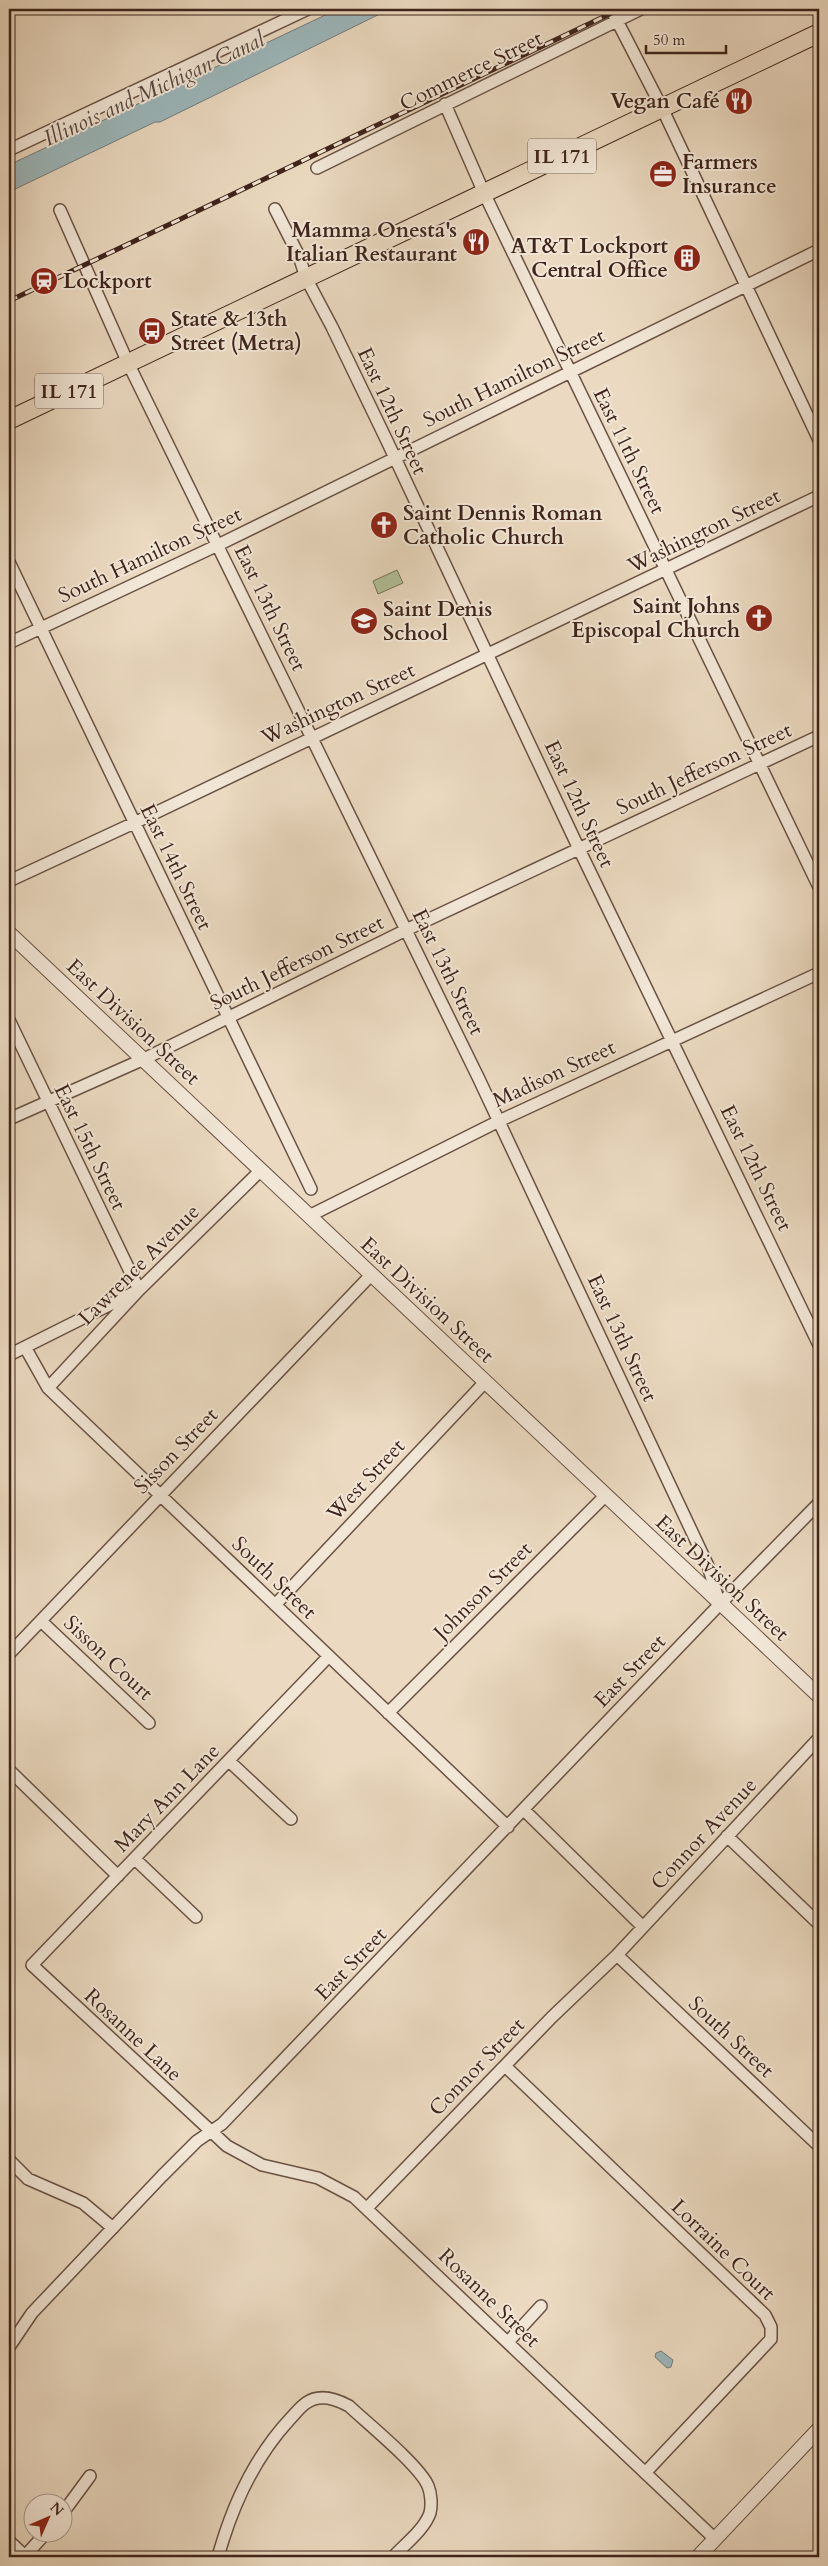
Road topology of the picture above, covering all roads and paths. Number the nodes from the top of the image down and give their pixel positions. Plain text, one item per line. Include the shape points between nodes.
1 (308, 9) edge
2 (611, 9) edge
3 (641, 9) edge
4 (617, 20) junction
5 (819, 33) edge
6 (445, 104) junction
7 (662, 108) junction
8 (9, 150) edge
9 (317, 168) dead end
10 (484, 193) junction
11 (274, 209) dead end
12 (60, 210) dead end
13 (819, 250) edge
14 (306, 278) junction
15 (747, 286) junction
16 (128, 363) junction
17 (570, 371) junction
18 (9, 420) edge
19 (819, 440) edge
20 (394, 458) junction
21 (819, 496) edge
22 (218, 544) junction
23 (9, 562) edge
24 (666, 570) junction
25 (40, 628) junction
26 (9, 643) edge
27 (488, 654) junction
28 (819, 736) edge
29 (312, 737) junction
30 (760, 764) junction
31 (134, 823) junction
32 (579, 849) junction
33 (9, 881) edge
34 (819, 887) edge
35 (406, 930) junction
36 (9, 932) edge
37 (819, 973) edge
38 (228, 1018) junction
39 (9, 1020) edge
40 (673, 1039) junction
41 (144, 1059) junction
42 (47, 1102) junction
43 (9, 1119) edge
44 (499, 1121) junction
45 (260, 1171) junction
46 (311, 1189) dead end
47 (309, 1216) junction
48 (371, 1275) junction
49 (139, 1290) junction
50 (819, 1344) edge
51 (25, 1347) junction
52 (9, 1355) edge
53 (485, 1382) junction
54 (48, 1388) junction
55 (161, 1495) junction
56 (605, 1496) junction
57 (819, 1504) edge
58 (720, 1604) junction
59 (275, 1605) junction
60 (41, 1621) junction
61 (9, 1654) edge
62 (328, 1657) junction
63 (819, 1696) edge
64 (388, 1713) junction
65 (149, 1723) dead end
66 (819, 1738) edge
67 (229, 1761) junction
68 (9, 1770) edge
69 (524, 1810) junction
70 (291, 1819) dead end
71 (508, 1827) junction
72 (727, 1836) junction
73 (135, 1859) junction
74 (118, 1876) junction
75 (196, 1918) dead end
76 (819, 1924) edge
77 (642, 1927) junction
78 (617, 1955) junction
79 (32, 1965) joint
80 (504, 2066) junction
81 (209, 2131) junction
82 (819, 2146) edge
83 (9, 2160) edge
84 (367, 2208) junction
85 (113, 2228) junction
86 (541, 2306) dead end
87 (508, 2342) junction
88 (9, 2347) edge
89 (819, 2429) edge
90 (644, 2473) junction
91 (90, 2476) dead end
92 (72, 2500) edge
93 (715, 2539) junction
94 (9, 2541) edge
95 (37, 2544) edge
96 (26, 2557) edge
97 (218, 2557) edge
98 (393, 2557) edge
99 (698, 2557) edge

1 - 8 street
2 - 4 street
3 - 4 street, Commerce Street
4 - 6 street, Commerce Street
4 - 7 street
5 - 7 main road, IL 171
6 - 9 street, Commerce Street
6 - 10 street, East 11th Street
7 - 10 main road, IL 171
7 - 15 street
10 - 14 main road, IL 171
10 - 17 street, East 11th Street
11 - 14 street, East 12th Street via 299,256
12 - 16 street, East 13th Street
13 - 15 street, South Hamilton Street
14 - 16 main road, IL 171
14 - 20 street, East 12th Street
15 - 17 street, South Hamilton Street
15 - 19 street
16 - 18 main road, IL 171
16 - 22 street, East 13th Street
17 - 20 street, South Hamilton Street
17 - 24 street, East 11th Street
20 - 22 street, South Hamilton Street
20 - 27 street, East 12th Street
21 - 24 street, Washington Street
22 - 25 street, South Hamilton Street
22 - 29 street, East 13th Street
23 - 25 street, East 14th Street
24 - 27 street, Washington Street
24 - 30 street, East 11th Street
25 - 26 street, South Hamilton Street
25 - 31 street, East 14th Street
27 - 29 street, Washington Street
27 - 32 street, East 12th Street
28 - 30 street, South Jefferson Street
29 - 31 street, Washington Street
29 - 35 street, East 13th Street
30 - 32 street, South Jefferson Street
30 - 34 street, East 11th Street
31 - 33 street, Washington Street
31 - 38 street, East 14th Street
32 - 35 street, South Jefferson Street
32 - 40 street, East 12th Street
35 - 38 street, South Jefferson Street
35 - 44 street, East 13th Street
36 - 41 street, East Division Street
37 - 40 street, Madison Street
38 - 41 street, South Jefferson Street
38 - 46 street, East 14th Street
39 - 42 street, East 15th Street
40 - 44 street, Madison Street
40 - 50 street, East 12th Street
41 - 42 street, South Jefferson Street
41 - 45 street, East Division Street
42 - 43 street, South Jefferson Street
42 - 49 street, East 15th Street
44 - 47 street, Madison Street
44 - 58 street, East 13th Street via 708,1566
45 - 47 street, East Division Street
45 - 49 street, Lawrence Avenue
47 - 48 street, East Division Street
48 - 53 street, East Division Street
48 - 55 street, Sisson Street
49 - 51 street
49 - 54 street, Lawrence Avenue
51 - 52 street
51 - 54 street, South Street
53 - 56 street, East Division Street
53 - 59 street, West Street
54 - 55 street, South Street
55 - 59 street, South Street
55 - 60 street, Sisson Street
56 - 58 street, East Division Street
56 - 64 street, Johnson Street
57 - 58 street, East Street
58 - 63 street, East Division Street
58 - 69 street, East Street
59 - 62 street, South Street
60 - 61 street, Sisson Street
60 - 65 street, Sisson Court
62 - 64 street, South Street
62 - 67 street, Mary Ann Lane
64 - 71 street, South Street
66 - 72 street, Connor Avenue
67 - 70 street
67 - 73 street, Mary Ann Lane
68 - 74 street
69 - 71 street, East Street
69 - 77 street
71 - 81 street, East Street via 222,2124
72 - 76 street
72 - 77 street, Connor Avenue
73 - 74 street, Mary Ann Lane
73 - 75 street
74 - 79 street, Mary Ann Lane
77 - 78 street, Connor Avenue
78 - 80 street, Connor Street
78 - 82 street, South Street
79 - 81 street, Rosanne Lane
80 - 84 street, Connor Street
80 - 90 street, Lorraine Court via 765,2315 771,2327 771,2339
81 - 84 street, Rosanne Street via 251,2160 329,2182
81 - 85 street, East Street
83 - 85 street via 28,2179 83,2203
84 - 87 street, Rosanne Street
85 - 88 street, East Street via 32,2313
86 - 87 street
87 - 90 street, Rosanne Street
89 - 93 street
90 - 93 street, Rosanne Street
91 - 92 street
93 - 99 street
94 - 96 street
95 - 96 street
97 - 98 street via 228,2521 253,2468 276,2434 306,2402 322,2398 336,2399 349,2406 419,2472 428,2486 430,2513 423,2526

